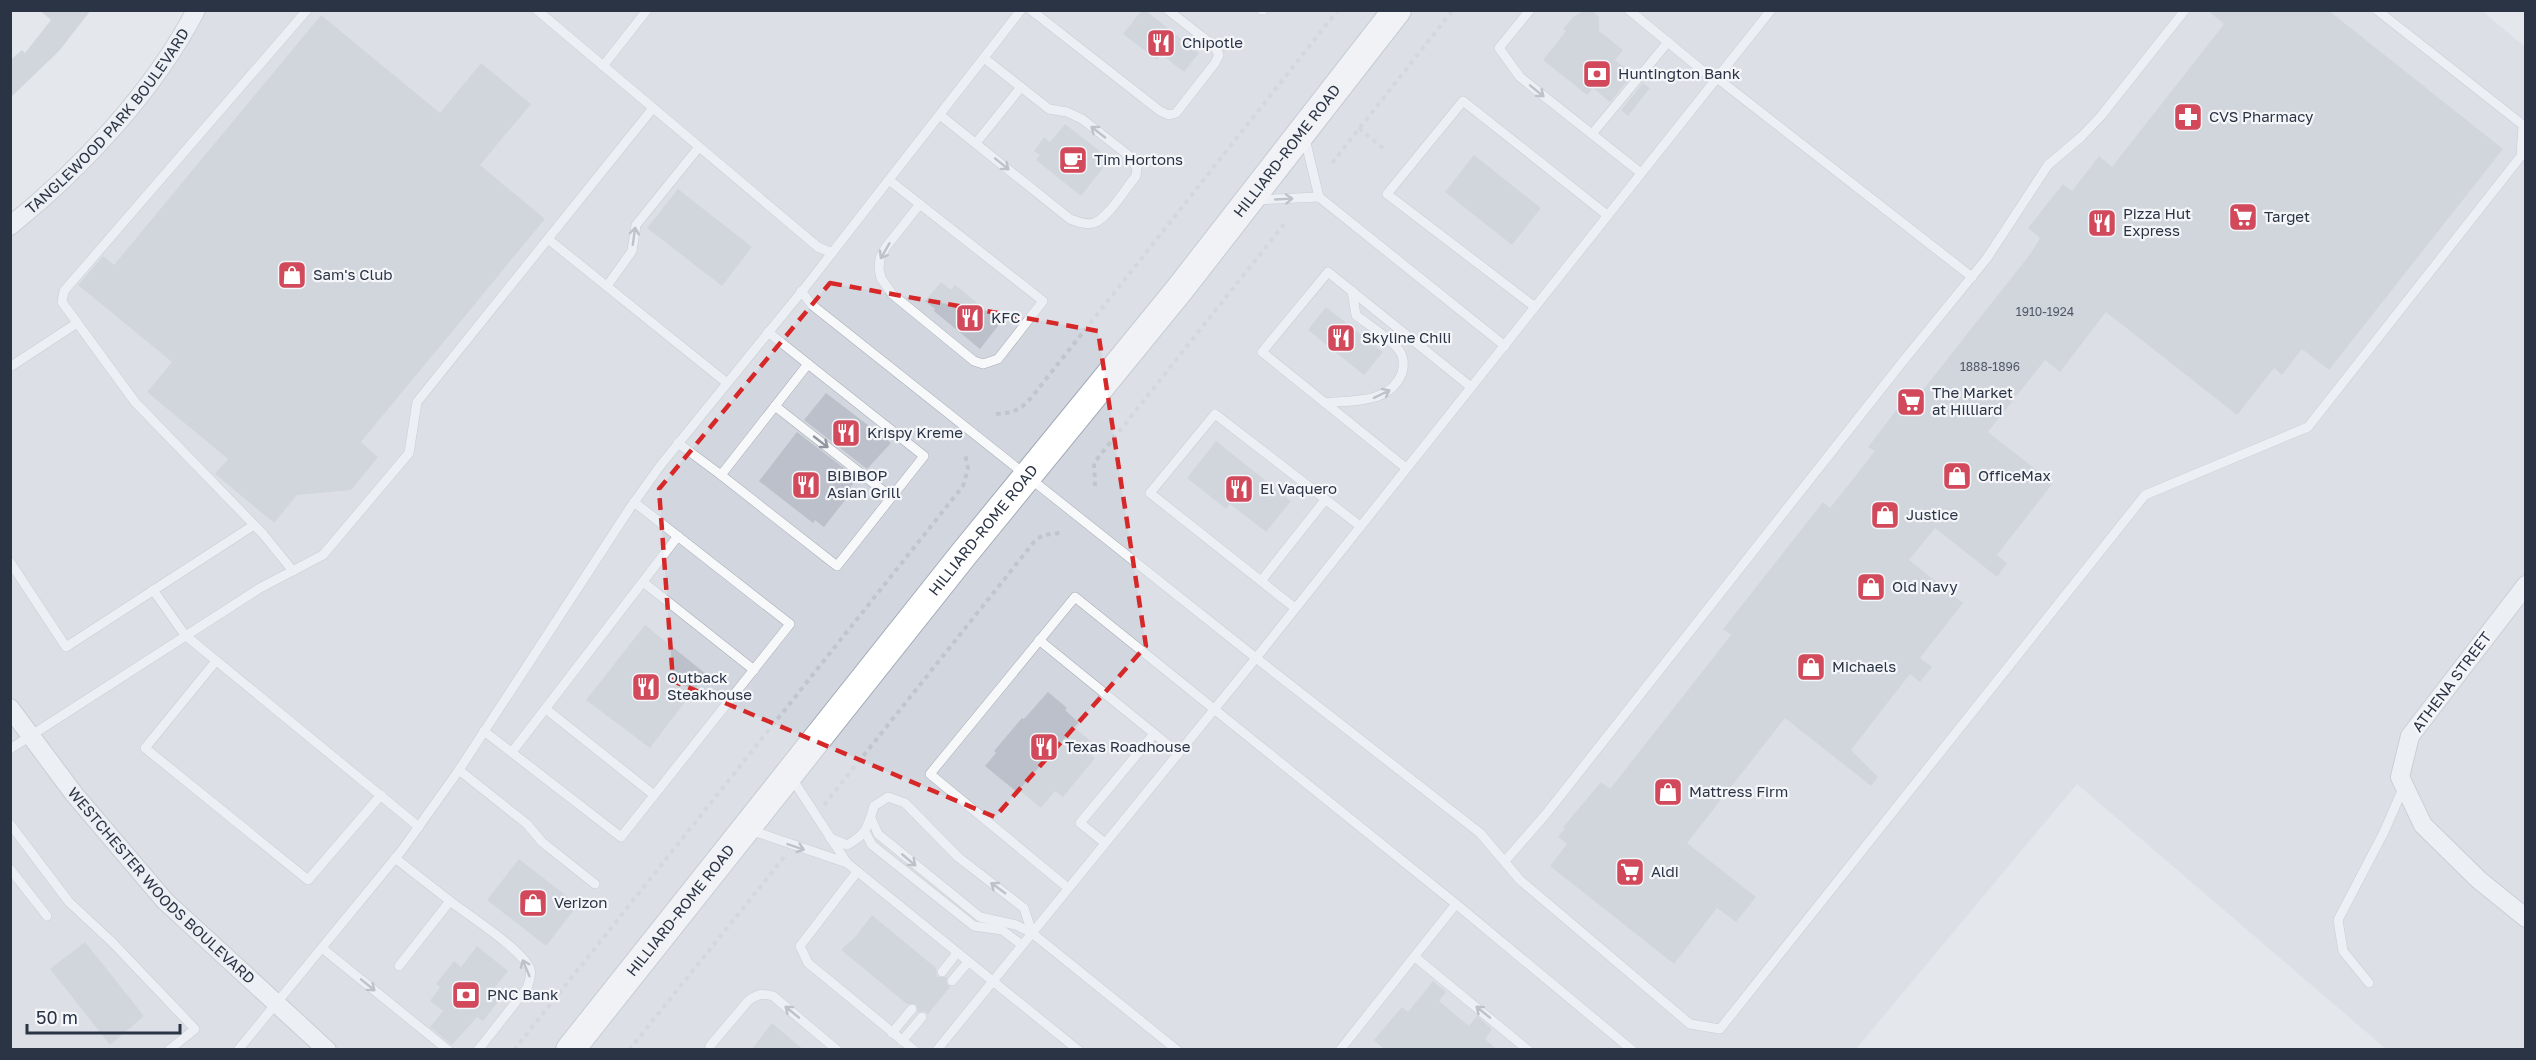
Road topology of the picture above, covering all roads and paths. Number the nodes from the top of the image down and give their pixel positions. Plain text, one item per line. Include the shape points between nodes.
1 (196, 10) edge
2 (307, 10) edge
3 (537, 10) edge
4 (647, 10) edge
5 (1021, 10) edge
6 (1031, 10) edge
7 (1168, 10) edge
8 (1338, 10) edge
9 (1397, 10) edge
10 (1453, 10) edge
11 (1530, 10) edge
12 (1629, 10) edge
13 (1771, 10) edge
14 (2185, 10) edge
15 (2377, 10) edge
16 (1668, 42) junction
17 (984, 58) junction
18 (603, 66) junction
19 (1716, 79) junction
20 (1021, 87) junction
21 (653, 108) junction
22 (940, 114) junction
23 (1359, 128) junction
24 (1303, 131) junction
25 (1592, 134) junction
26 (976, 143) junction
27 (699, 147) junction
28 (1385, 150) dead end
29 (1332, 163) dead end
30 (1641, 173) junction
31 (889, 180) junction
32 (1319, 197) junction
33 (1249, 201) junction
34 (920, 204) junction
35 (1607, 215) junction
36 (1285, 223) dead end
37 (10, 226) edge
38 (548, 239) junction
39 (832, 253) junction
40 (1972, 277) junction
41 (607, 286) junction
42 (801, 291) junction
43 (1352, 291) junction
44 (1535, 307) junction
45 (77, 323) junction
46 (768, 332) junction
47 (1504, 346) junction
48 (808, 364) junction
49 (10, 367) edge
50 (727, 383) junction
51 (1471, 387) junction
52 (1325, 403) junction
53 (775, 406) junction
54 (996, 414) dead end
55 (678, 443) junction
56 (965, 453) dead end
57 (1406, 468) junction
58 (721, 475) junction
59 (1028, 476) junction
60 (1095, 486) dead end
61 (891, 497) junction
62 (1325, 500) junction
63 (634, 502) junction
64 (254, 525) junction
65 (1360, 526) junction
66 (1060, 533) dead end
67 (678, 536) junction
68 (10, 562) edge
69 (293, 571) junction
70 (1261, 581) junction
71 (643, 582) junction
72 (2526, 585) edge
73 (153, 590) junction
74 (1295, 608) junction
75 (184, 635) junction
76 (1039, 640) junction
77 (1256, 658) junction
78 (216, 661) junction
79 (754, 670) junction
80 (10, 708) edge
81 (546, 709) junction
82 (1214, 710) junction
83 (484, 731) junction
84 (1154, 734) junction
85 (29, 735) junction
86 (10, 748) edge
87 (512, 752) junction
88 (1178, 753) junction
89 (459, 770) junction
90 (789, 775) junction
91 (2404, 786) junction
92 (381, 795) junction
93 (654, 795) junction
94 (815, 818) junction
95 (871, 818) junction
96 (10, 824) edge
97 (419, 827) junction
98 (745, 829) junction
99 (865, 832) junction
100 (829, 838) junction
101 (1105, 843) junction
102 (795, 846) junction
103 (395, 858) junction
104 (1505, 861) junction
105 (847, 863) junction
106 (10, 869) edge
107 (857, 872) junction
108 (595, 884) dead end
109 (1068, 888) junction
110 (450, 901) junction
111 (1456, 904) junction
112 (46, 916) dead end
113 (2526, 918) edge
114 (1032, 933) junction
115 (1022, 945) junction
116 (322, 948) junction
117 (957, 952) junction
118 (1415, 957) junction
119 (968, 962) junction
120 (399, 966) dead end
121 (942, 972) dead end
122 (952, 981) dead end
123 (992, 981) junction
124 (2369, 983) dead end
125 (275, 1003) junction
126 (912, 1009) dead end
127 (922, 1017) dead end
128 (892, 1033) junction
129 (902, 1041) junction
130 (169, 1050) edge
131 (238, 1050) edge
132 (327, 1050) edge
133 (448, 1050) edge
134 (478, 1050) edge
135 (514, 1050) edge
136 (570, 1050) edge
137 (629, 1050) edge
138 (710, 1050) edge
139 (837, 1050) edge
140 (914, 1050) edge
141 (937, 1050) edge
142 (1078, 1050) edge
143 (1177, 1050) edge
144 (1340, 1050) edge
145 (1528, 1050) edge
146 (1632, 1050) edge

1 - 37 street, TANGLEWOOD PARK BOULEVARD via 133,104 49,194
2 - 45 lane via 64,291 62,302
3 - 18 lane
4 - 18 lane
5 - 17 lane
6 - 7 lane via 1168,115 1176,113 1219,55 1214,46
8 - 54 path via 1027,403 1015,411
9 - 24 main road, HILLIARD-ROME ROAD
10 - 23 path
11 -> 25 lane via 1499,48 1520,77
12 - 16 lane
13 - 19 lane
14 - 40 lane via 2108,108 2048,165
15 - 104 lane via 2523,126 2522,156 2308,427 2145,495 1720,1029 1690,1024 1520,880
16 - 19 lane
16 - 25 lane
17 - 20 lane
17 - 22 lane
18 - 21 lane
19 - 30 lane
19 - 40 lane
20 - 26 lane
26 -> 20 lane via 1070,219 1094,223 1105,215 1136,176 1137,168 1128,154 1082,120 1049,109
21 - 27 lane
21 - 38 lane
22 - 26 lane
22 - 31 lane
23 - 28 path
23 - 29 path
24 - 32 lane
24 - 33 main road, HILLIARD-ROME ROAD
25 - 30 lane
27 - 39 lane via 818,247
41 -> 27 lane via 632,250 636,225
30 - 35 lane
31 - 34 lane
31 - 39 lane
33 -> 32 lane
32 - 47 lane
33 - 59 main road, HILLIARD-ROME ROAD
34 -> 34 lane via 880,258 881,278 892,294 975,361 983,364 998,359 1043,301
35 - 44 lane
35 - 44 lane via 1463,101 1387,194
36 - 60 path via 1094,463
38 - 41 lane
38 - 69 lane via 417,402 409,453 323,555
39 - 42 lane
40 - 104 lane
41 - 50 lane
42 - 46 lane
42 - 59 lane via 812,305
43 - 51 lane
52 -> 43 lane via 1379,397 1398,382 1403,369 1399,350 1356,315
43 - 52 lane via 1328,272 1262,352
44 - 47 lane
45 - 49 lane
45 - 64 lane via 135,402
46 - 48 lane
46 - 50 lane
47 - 51 lane
48 - 53 lane
48 - 61 lane via 924,456
50 - 55 lane
51 - 57 lane
52 - 57 lane
53 - 58 lane
53 -> 61 lane
55 - 58 lane
55 - 63 lane
56 - 135 path via 968,469 963,486
57 - 65 lane
58 - 61 lane via 837,566
59 - 77 lane
59 - 90 main road, HILLIARD-ROME ROAD
62 - 65 lane
62 - 70 lane
62 - 70 lane via 1215,414 1150,493
63 - 67 lane
63 - 83 lane
64 - 69 lane
64 - 73 lane
65 - 74 lane
66 - 94 path via 1043,535 1034,542
67 - 71 lane
67 - 79 lane via 790,624
68 - 73 lane via 66,647
69 - 75 lane
70 - 74 lane
71 - 79 lane
71 - 81 lane
72 - 91 street, ATHENA STREET via 2410,736 2400,777
73 - 75 lane
74 - 77 lane
75 - 78 lane
75 - 85 lane
76 - 82 lane via 1075,597
76 - 84 lane
76 - 109 lane via 930,774
77 - 82 lane
77 - 104 lane via 1480,833
78 - 92 lane
78 - 92 lane via 145,748 308,880
79 - 93 lane
80 - 85 street, WESTCHESTER WOODS BOULEVARD
81 - 87 lane
81 - 93 lane
82 - 88 lane
82 - 111 lane
83 - 87 lane
83 - 89 lane
84 - 88 lane
84 - 101 lane via 1080,823
85 - 86 lane
85 - 125 street, WESTCHESTER WOODS BOULEVARD via 165,901
87 - 93 lane via 621,837
88 - 101 lane
89 - 97 lane
89 - 108 lane
90 - 94 lane
90 - 98 main road, HILLIARD-ROME ROAD
91 - 113 street, ATHENA STREET via 2423,825 2479,880
91 - 124 lane via 2337,920 2343,951
92 - 97 lane
94 - 100 lane
95 - 99 lane
95 -> 114 lane via 878,834 980,917
114 -> 95 lane via 1024,908 958,857 905,803 888,797 874,806
96 - 130 lane via 69,902 195,1029
97 - 103 lane
98 - 102 lane
98 - 136 main road, HILLIARD-ROME ROAD
99 - 100 lane via 847,845
99 - 115 lane via 872,845 974,926 1002,930
100 - 105 lane
101 - 109 lane
102 -> 105 lane
102 - 137 path
103 - 110 lane
103 - 116 lane
105 - 107 lane
106 - 112 lane
107 - 117 lane
107 - 128 lane via 800,946 808,963
109 - 114 lane
110 - 120 lane
134 -> 110 lane via 527,988 530,969 512,948
111 - 118 lane
111 - 146 lane
114 - 115 lane
114 - 143 lane
115 - 123 lane
116 - 125 lane
116 -> 133 lane
117 - 119 lane
117 - 121 lane
118 - 144 lane
145 -> 118 lane
119 - 122 lane
119 - 123 lane
123 - 141 lane
123 - 142 lane
125 - 131 lane
125 - 132 street, WESTCHESTER WOODS BOULEVARD
126 - 128 lane
127 - 129 lane
128 - 129 lane
129 - 140 lane
139 -> 138 lane via 773,996 763,993 748,1001

